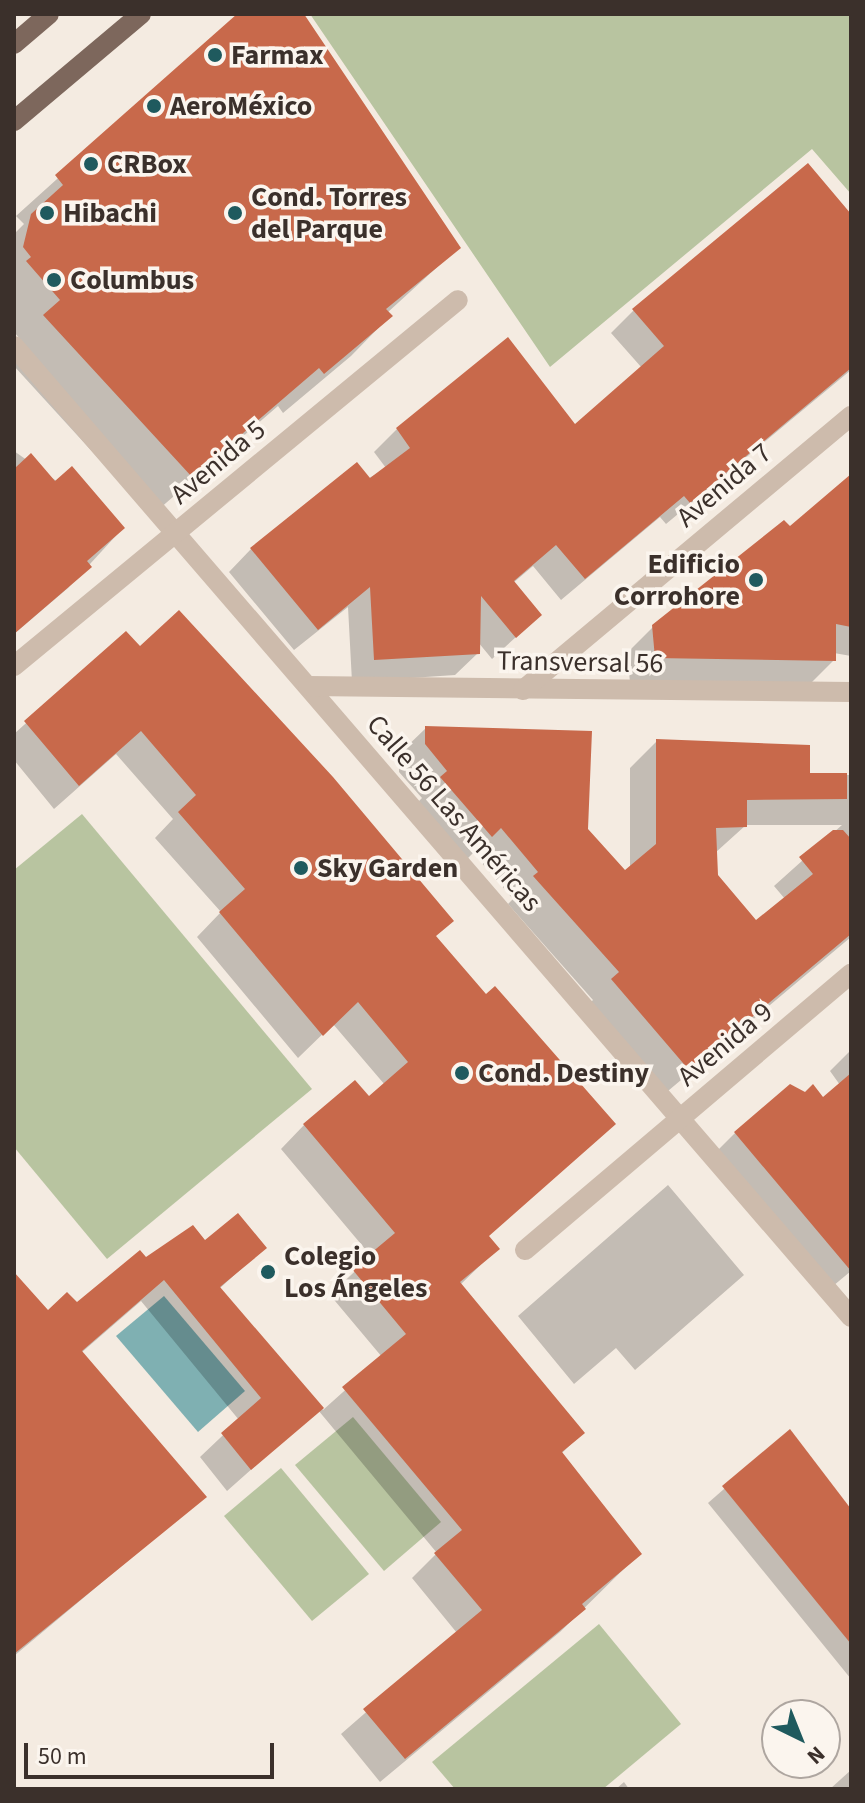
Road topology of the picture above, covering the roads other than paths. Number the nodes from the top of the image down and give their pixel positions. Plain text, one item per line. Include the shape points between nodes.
1 (49, 14) edge
2 (141, 14) edge
3 (14, 44) edge
4 (14, 121) edge
5 (458, 300) dead end
6 (14, 346) edge
7 (851, 416) edge
8 (176, 533) junction
9 (14, 666) edge
10 (308, 686) junction
11 (523, 690) junction
12 (851, 692) edge
13 (851, 974) edge
14 (680, 1119) junction
15 (525, 1250) dead end
16 (851, 1317) edge

1 - 3 main road
2 - 4 main road
5 - 8 street, Avenida 5
6 - 8 street, Calle 56 Las Américas
7 - 11 street, Avenida 7
8 - 9 street, Avenida 5
8 - 10 street, Calle 56 Las Américas
10 - 11 street, Transversal 56
10 - 14 street, Calle 56 Las Américas
11 - 12 street, Transversal 56
13 - 14 street, Avenida 9
14 - 15 street, Avenida 9
14 - 16 street, Calle 56 Las Américas

